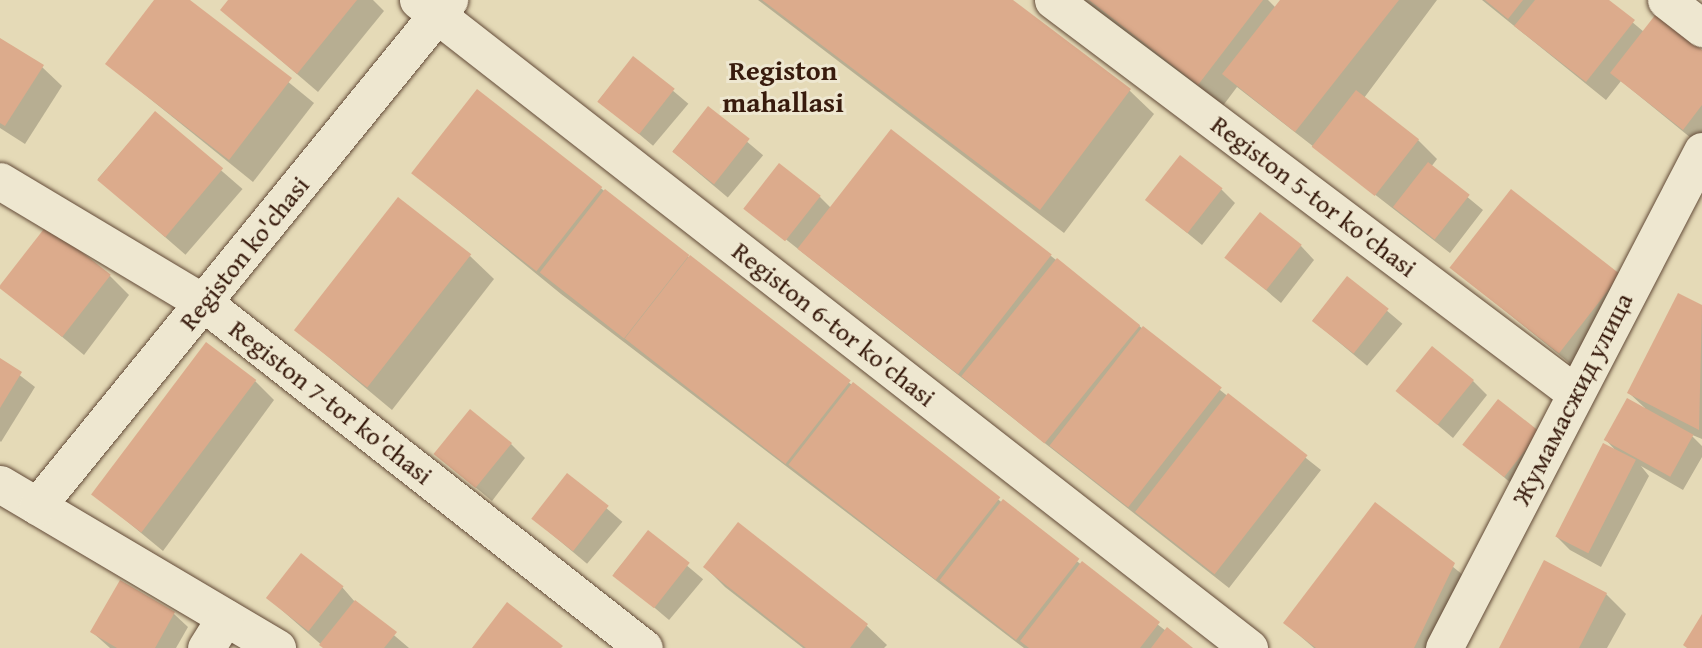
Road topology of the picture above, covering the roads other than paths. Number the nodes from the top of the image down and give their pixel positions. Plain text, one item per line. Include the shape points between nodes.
1 (1053, 0) edge
2 (1666, 0) edge
3 (435, 5) edge
4 (1702, 28) edge
5 (1702, 151) edge
6 (0, 181) edge
7 (204, 303) junction
8 (1575, 393) junction
9 (0, 484) edge
10 (37, 506) junction
11 (225, 617) junction
12 (206, 648) edge
13 (277, 648) edge
14 (644, 648) edge
15 (1249, 648) edge
16 (1444, 648) edge

1 - 8 street, Registon 5-tor ko'chasi
2 - 4 street
3 - 7 street, Registon ko'chasi
3 - 15 street, Registon 6-tor ko'chasi
5 - 8 street, Жумамасжид улица
6 - 7 street, Registon 7-tor ko'chasi
7 - 10 street, Registon ko'chasi
7 - 14 street, Registon 7-tor ko'chasi
8 - 16 street, Жумамасжид улица
9 - 10 street
10 - 11 street
11 - 12 street
11 - 13 street

